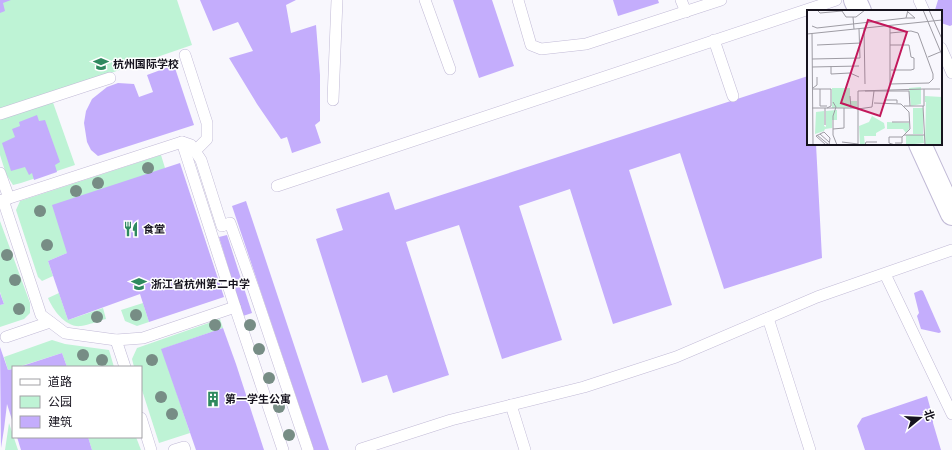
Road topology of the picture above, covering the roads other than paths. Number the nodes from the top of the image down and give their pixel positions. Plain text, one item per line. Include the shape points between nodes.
1 (337, 0) edge
2 (426, 0) edge
3 (518, 0) edge
4 (681, 0) edge
5 (720, 0) edge
6 (836, 0) edge
7 (855, 0) edge
8 (920, 0) edge
9 (860, 10) edge
10 (924, 10) edge
11 (686, 12) junction
12 (714, 40) junction
13 (942, 50) edge
14 (185, 55) dead end
15 (450, 69) dead end
16 (952, 72) edge
17 (110, 78) dead end
18 (733, 96) dead end
19 (333, 100) dead end
20 (0, 114) edge
21 (182, 142) junction
22 (920, 145) edge
23 (195, 151) junction
24 (0, 173) edge
25 (277, 186) dead end
26 (4, 200) edge
27 (952, 214) edge
28 (952, 250) edge
29 (885, 274) junction
30 (235, 307) junction
31 (768, 318) junction
32 (50, 322) junction
33 (6, 337) dead end
34 (116, 340) junction
35 (125, 366) edge
36 (512, 405) junction
37 (952, 414) edge
38 (142, 421) edge
39 (151, 450) edge
40 (174, 450) edge
41 (185, 450) edge
42 (283, 450) edge
43 (308, 450) edge
44 (362, 450) edge
45 (525, 450) edge
46 (810, 450) edge

1 - 19 lane
2 - 15 lane
3 - 11 lane via 531,46 541,49 586,44
4 - 11 lane
5 - 11 lane
6 - 12 lane
7 - 9 street
8 - 10 lane
12 - 18 lane
12 - 25 lane
13 - 16 lane
14 - 23 lane via 207,123 207,139
17 - 20 lane
21 - 23 lane
21 - 26 lane
21 - 30 lane
22 - 27 street
23 - 43 lane via 201,160 222,226 230,223
24 - 26 lane
26 - 32 lane via 42,315
28 - 29 lane
29 - 31 lane
29 - 37 lane
30 - 34 lane via 143,338
30 - 42 lane
31 - 36 lane via 676,357 584,387
31 - 46 lane
32 - 33 lane
32 - 34 lane via 65,333
34 - 35 lane
36 - 44 lane via 451,420
36 - 45 lane
38 - 39 lane
40 - 41 lane via 184,447

